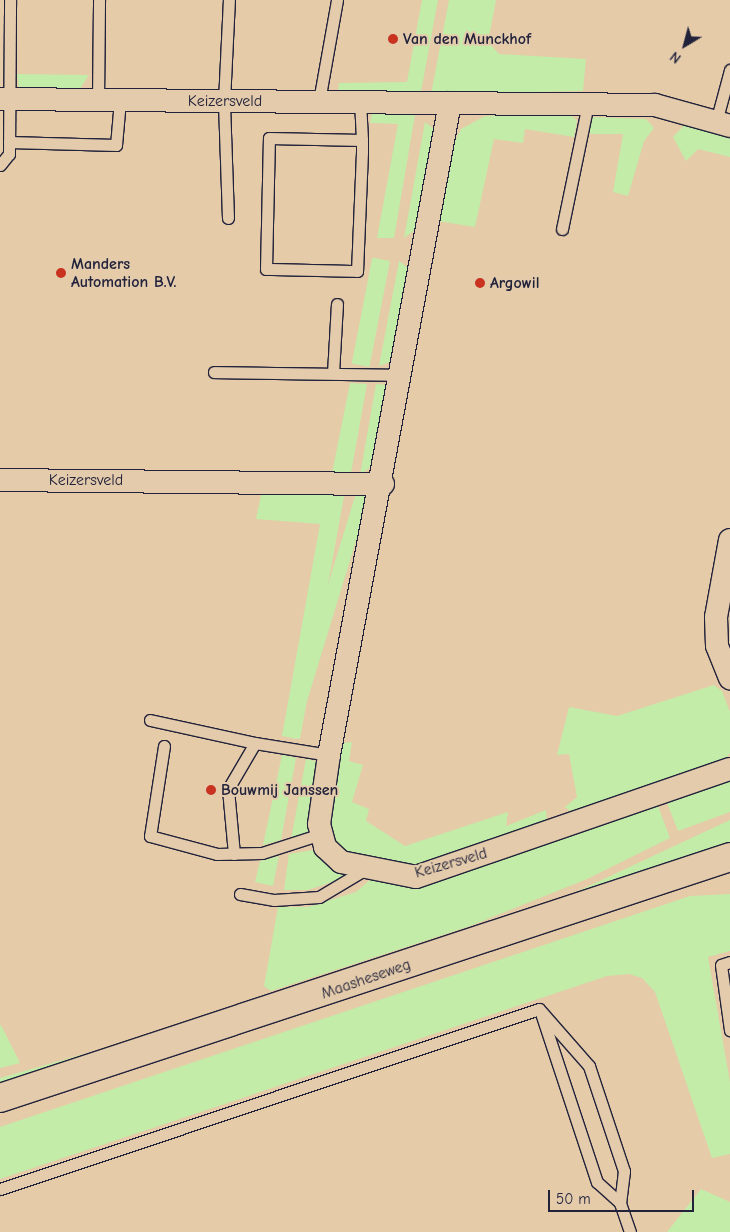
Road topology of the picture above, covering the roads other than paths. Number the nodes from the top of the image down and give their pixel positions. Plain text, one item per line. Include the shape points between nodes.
1 (10, 0) edge
2 (99, 0) edge
3 (229, 0) edge
4 (337, 0) edge
5 (730, 70) edge
6 (4, 99) edge
7 (109, 100) junction
8 (224, 101) junction
9 (319, 101) junction
10 (360, 102) junction
11 (450, 103) junction
12 (588, 104) junction
13 (723, 124) edge
14 (362, 140) junction
15 (9, 142) junction
16 (0, 165) edge
17 (228, 218) dead end
18 (562, 229) dead end
19 (337, 304) dead end
20 (214, 372) dead end
21 (333, 373) junction
22 (402, 375) junction
23 (0, 480) edge
24 (383, 484) junction
25 (730, 540) edge
26 (727, 663) edge
27 (150, 720) dead end
28 (256, 743) junction
29 (164, 746) dead end
30 (329, 755) junction
31 (730, 769) edge
32 (321, 834) junction
33 (234, 854) junction
34 (730, 857) edge
35 (366, 869) junction
36 (240, 894) dead end
37 (730, 962) edge
38 (540, 1009) junction
39 (730, 1030) edge
40 (0, 1098) edge
41 (0, 1189) edge
42 (620, 1203) junction
43 (630, 1232) edge

1 - 6 lane
2 - 7 lane
3 - 8 lane
4 - 9 lane
5 - 13 lane
6 - 7 street, Keizersveld
6 - 15 lane
7 - 8 street, Keizersveld
7 - 15 lane via 116,145
8 - 9 street, Keizersveld
8 - 17 lane
9 - 10 street, Keizersveld
10 - 11 street, Keizersveld
10 - 14 lane
11 - 12 street, Keizersveld
11 - 22 street
12 - 13 street, Keizersveld via 654,105
12 - 18 lane
14 - 14 lane via 269,138 266,270 357,271
15 - 16 lane via 9,154
19 - 21 lane
20 - 21 lane
21 - 22 lane
22 - 24 street
23 - 24 street, Keizersveld
24 - 30 street
25 - 26 street via 716,617
27 - 28 lane
28 - 30 lane
28 - 33 lane via 228,789
29 - 33 lane via 150,836 217,854
30 - 32 street
31 - 35 street, Keizersveld via 416,877
32 - 33 lane via 262,853
32 - 35 street, Keizersveld via 325,847 341,862
34 - 40 main road, Maasheseweg
35 - 36 lane via 319,897 274,900
37 - 39 lane via 721,965
38 - 41 lane
38 - 42 lane via 597,1182
38 - 42 lane via 589,1066 624,1171
42 - 43 lane

